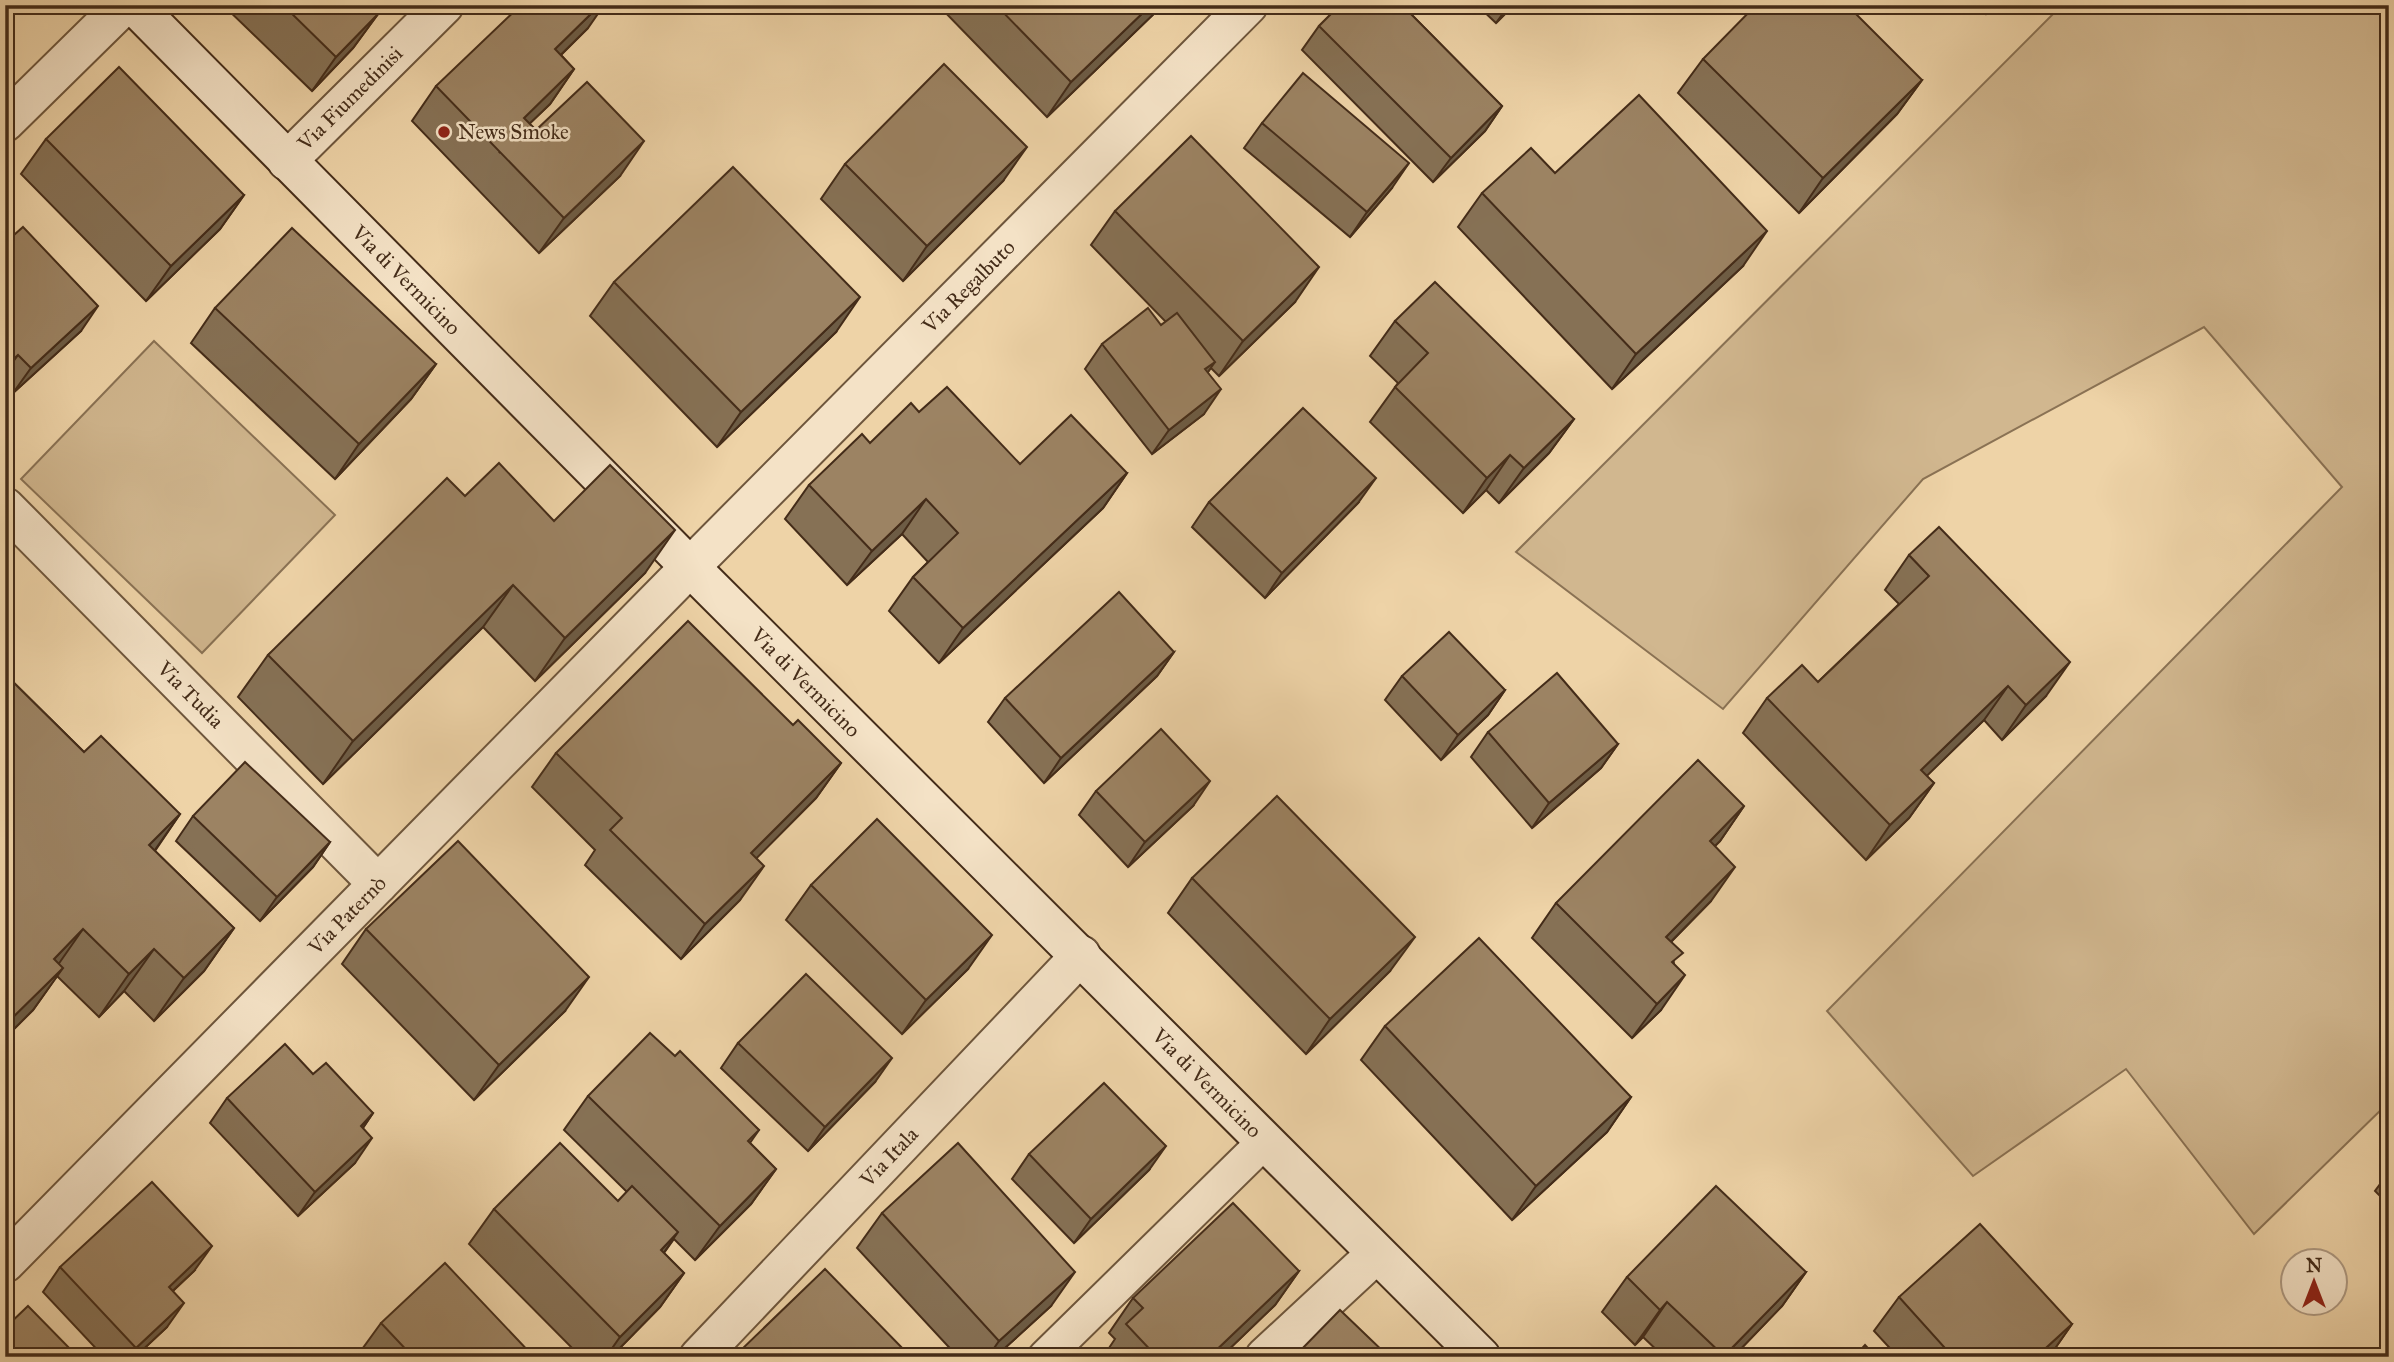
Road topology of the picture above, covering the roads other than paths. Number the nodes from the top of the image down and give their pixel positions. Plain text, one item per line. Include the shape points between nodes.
1 (124, 5) edge
2 (134, 5) edge
3 (444, 5) edge
4 (1248, 5) edge
5 (5, 122) edge
6 (287, 161) junction
7 (5, 507) edge
8 (690, 567) junction
9 (378, 884) junction
10 (1081, 955) junction
11 (1265, 1141) junction
12 (1376, 1254) junction
13 (5, 1263) edge
14 (699, 1357) edge
15 (1045, 1357) edge
16 (1265, 1357) edge
17 (1481, 1357) edge

1 - 5 street
2 - 6 street, Via di Vermicino
3 - 6 street, Via Fiumedinisi
4 - 8 street, Via Regalbuto
6 - 8 street, Via di Vermicino
7 - 9 street, Via Tudia
8 - 9 street, Via Paternò
8 - 10 street, Via di Vermicino
9 - 13 street, Via Paternò
10 - 11 street, Via di Vermicino
10 - 14 street, Via Itala
11 - 12 street, Via di Vermicino
11 - 15 lane
12 - 16 street
12 - 17 street, Via di Vermicino

